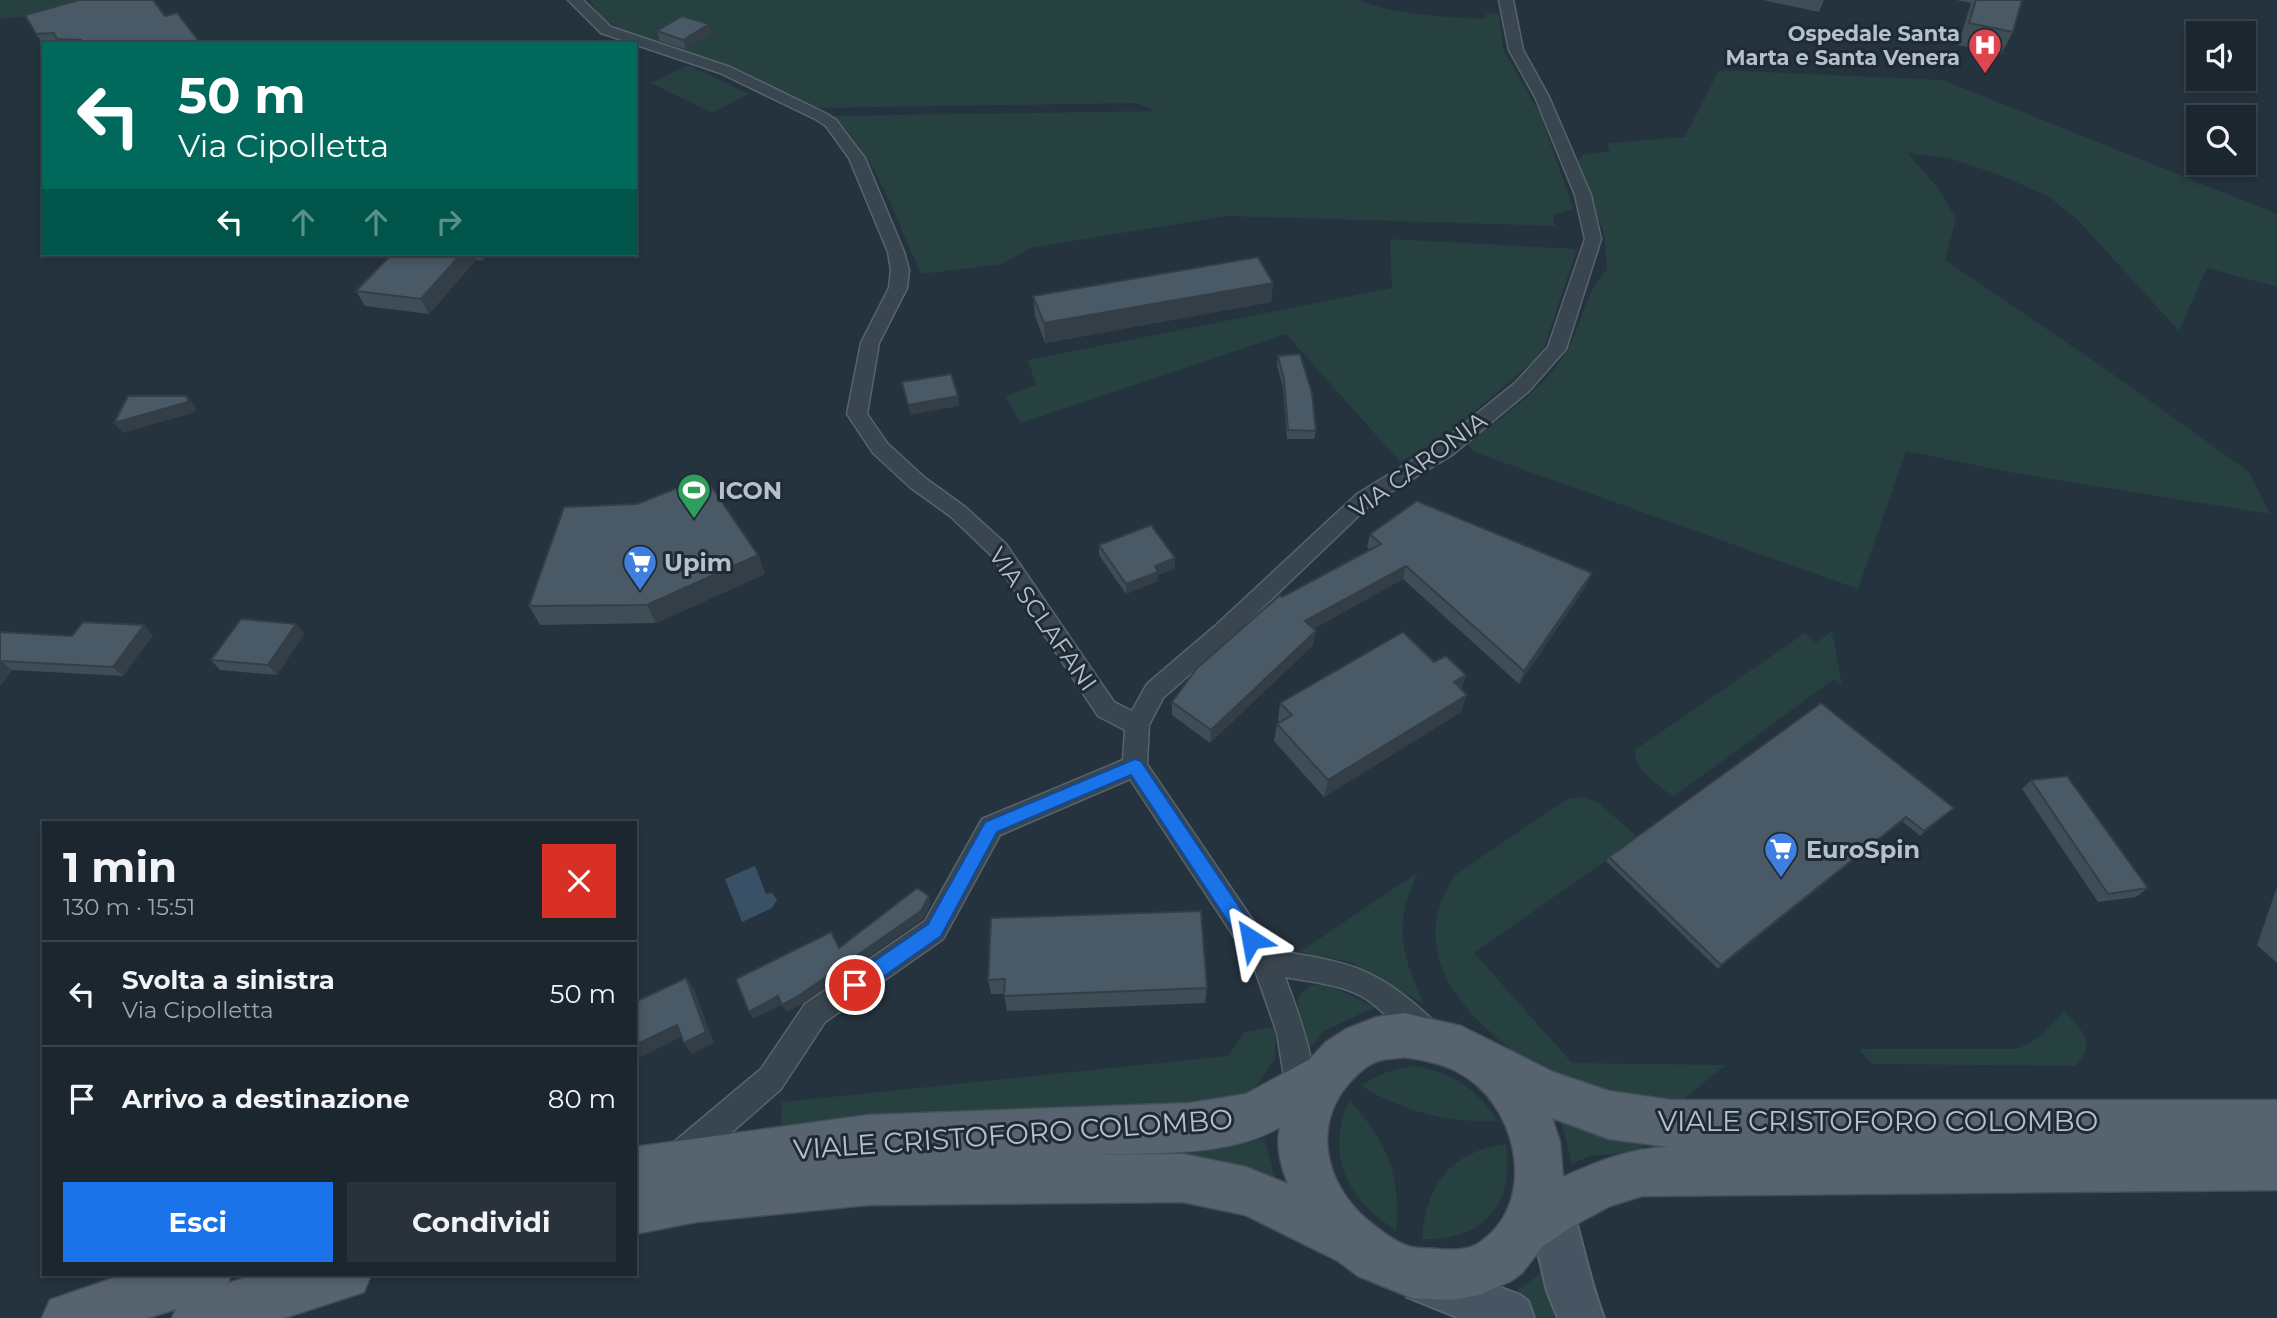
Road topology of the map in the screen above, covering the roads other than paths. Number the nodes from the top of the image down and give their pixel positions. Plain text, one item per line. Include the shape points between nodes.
1 (575, 0) edge
2 (1506, 0) edge
3 (1137, 725) junction
4 (1135, 766) junction
5 (1265, 961) junction
6 (1434, 1039) junction
7 (1489, 1066) junction
8 (1312, 1084) junction
9 (2277, 1124) edge
10 (2277, 1166) edge
11 (653, 1168) edge
12 (1539, 1204) junction
13 (637, 1209) edge
14 (1348, 1240) junction
15 (1391, 1269) junction
16 (200, 1276) edge
17 (339, 1276) edge
18 (68, 1318) edge
19 (198, 1318) edge
20 (1511, 1318) edge
21 (1581, 1318) edge

1 - 3 street, VIA SCLAFANI via 606,30 725,70 831,123 857,158 897,252 900,270 898,288 870,343 858,414 880,449 999,550 1106,709
2 - 3 street, VIA CARONIA via 1516,50 1542,97 1583,195 1593,239 1557,349 1522,387 1445,450 1364,499 1155,691
3 - 4 street
4 - 5 street
4 - 11 street via 991,827 934,930 815,1013 771,1079
5 - 6 street via 1348,976 1380,992
5 - 8 street
6 - 7 main road
6 - 8 main road via 1404,1035 1373,1040 1345,1055
7 - 9 main road, VIALE CRISTOFORO COLOMBO via 1609,1115 1671,1124
7 - 12 main road via 1526,1112 1537,1140
8 - 11 main road, VIALE CRISTOFORO COLOMBO via 1252,1117 1189,1127 868,1139
8 - 14 main road via 1303,1140 1308,1175 1323,1210
10 - 12 main road, VIALE CRISTOFORO COLOMBO via 1642,1172
12 - 15 main road via 1502,1257 1469,1273 1431,1277
12 - 21 street
13 - 14 main road, VIALE CRISTOFORO COLOMBO via 696,1197 867,1181 1183,1178 1246,1191
14 - 15 main road
15 - 20 street
16 - 18 main road
17 - 19 main road

